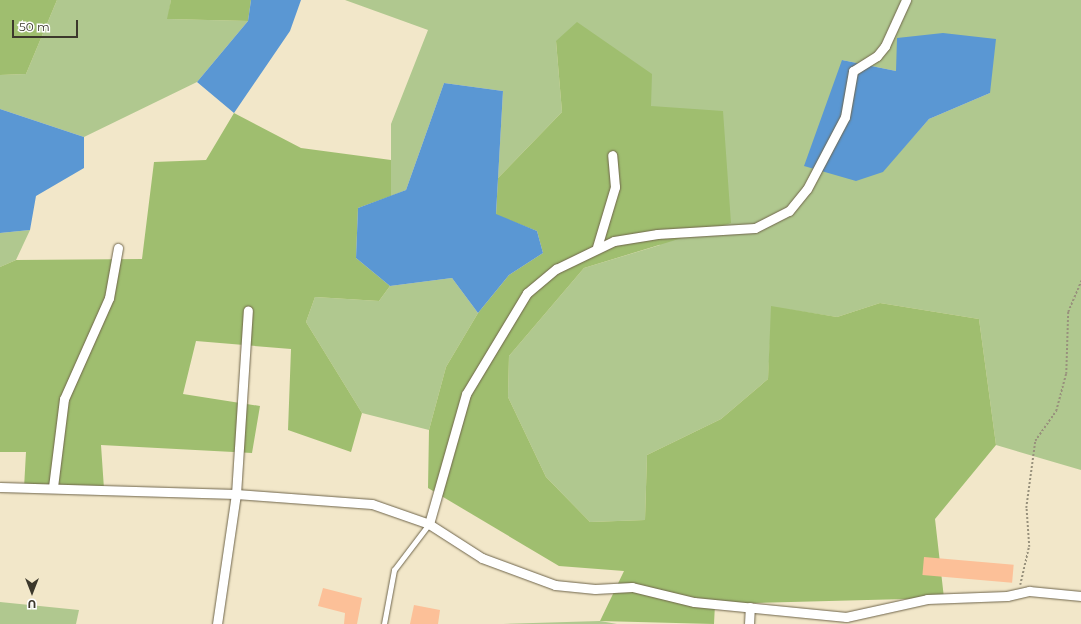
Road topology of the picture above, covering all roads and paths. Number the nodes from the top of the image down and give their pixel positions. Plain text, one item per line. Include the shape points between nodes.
1 (906, 0) edge
2 (612, 155) dead end
3 (597, 247) junction
4 (118, 248) dead end
5 (1081, 281) edge
6 (248, 310) dead end
7 (0, 487) edge
8 (53, 488) junction
9 (236, 494) junction
10 (429, 524) junction
11 (1018, 593) junction
12 (1081, 596) edge
13 (750, 607) junction
14 (217, 624) edge
15 (384, 624) edge
16 (749, 624) edge

1 - 3 street via 885,46 877,56 853,71 845,117 807,189 789,211 755,228 657,234
2 - 3 street via 615,187
3 - 10 street via 556,269 528,293 474,376 444,464
4 - 8 street via 109,298 64,399
5 - 11 path via 1068,312 1066,374 1056,411 1035,441 1026,508 1029,547
6 - 9 street
7 - 8 street
8 - 9 street
9 - 10 street via 372,504
9 - 14 street
10 - 13 street via 482,558 555,585 595,589 632,587 663,597
10 - 15 lane via 394,570
11 - 12 street via 1029,591
11 - 13 street via 927,599 846,617
13 - 16 street

